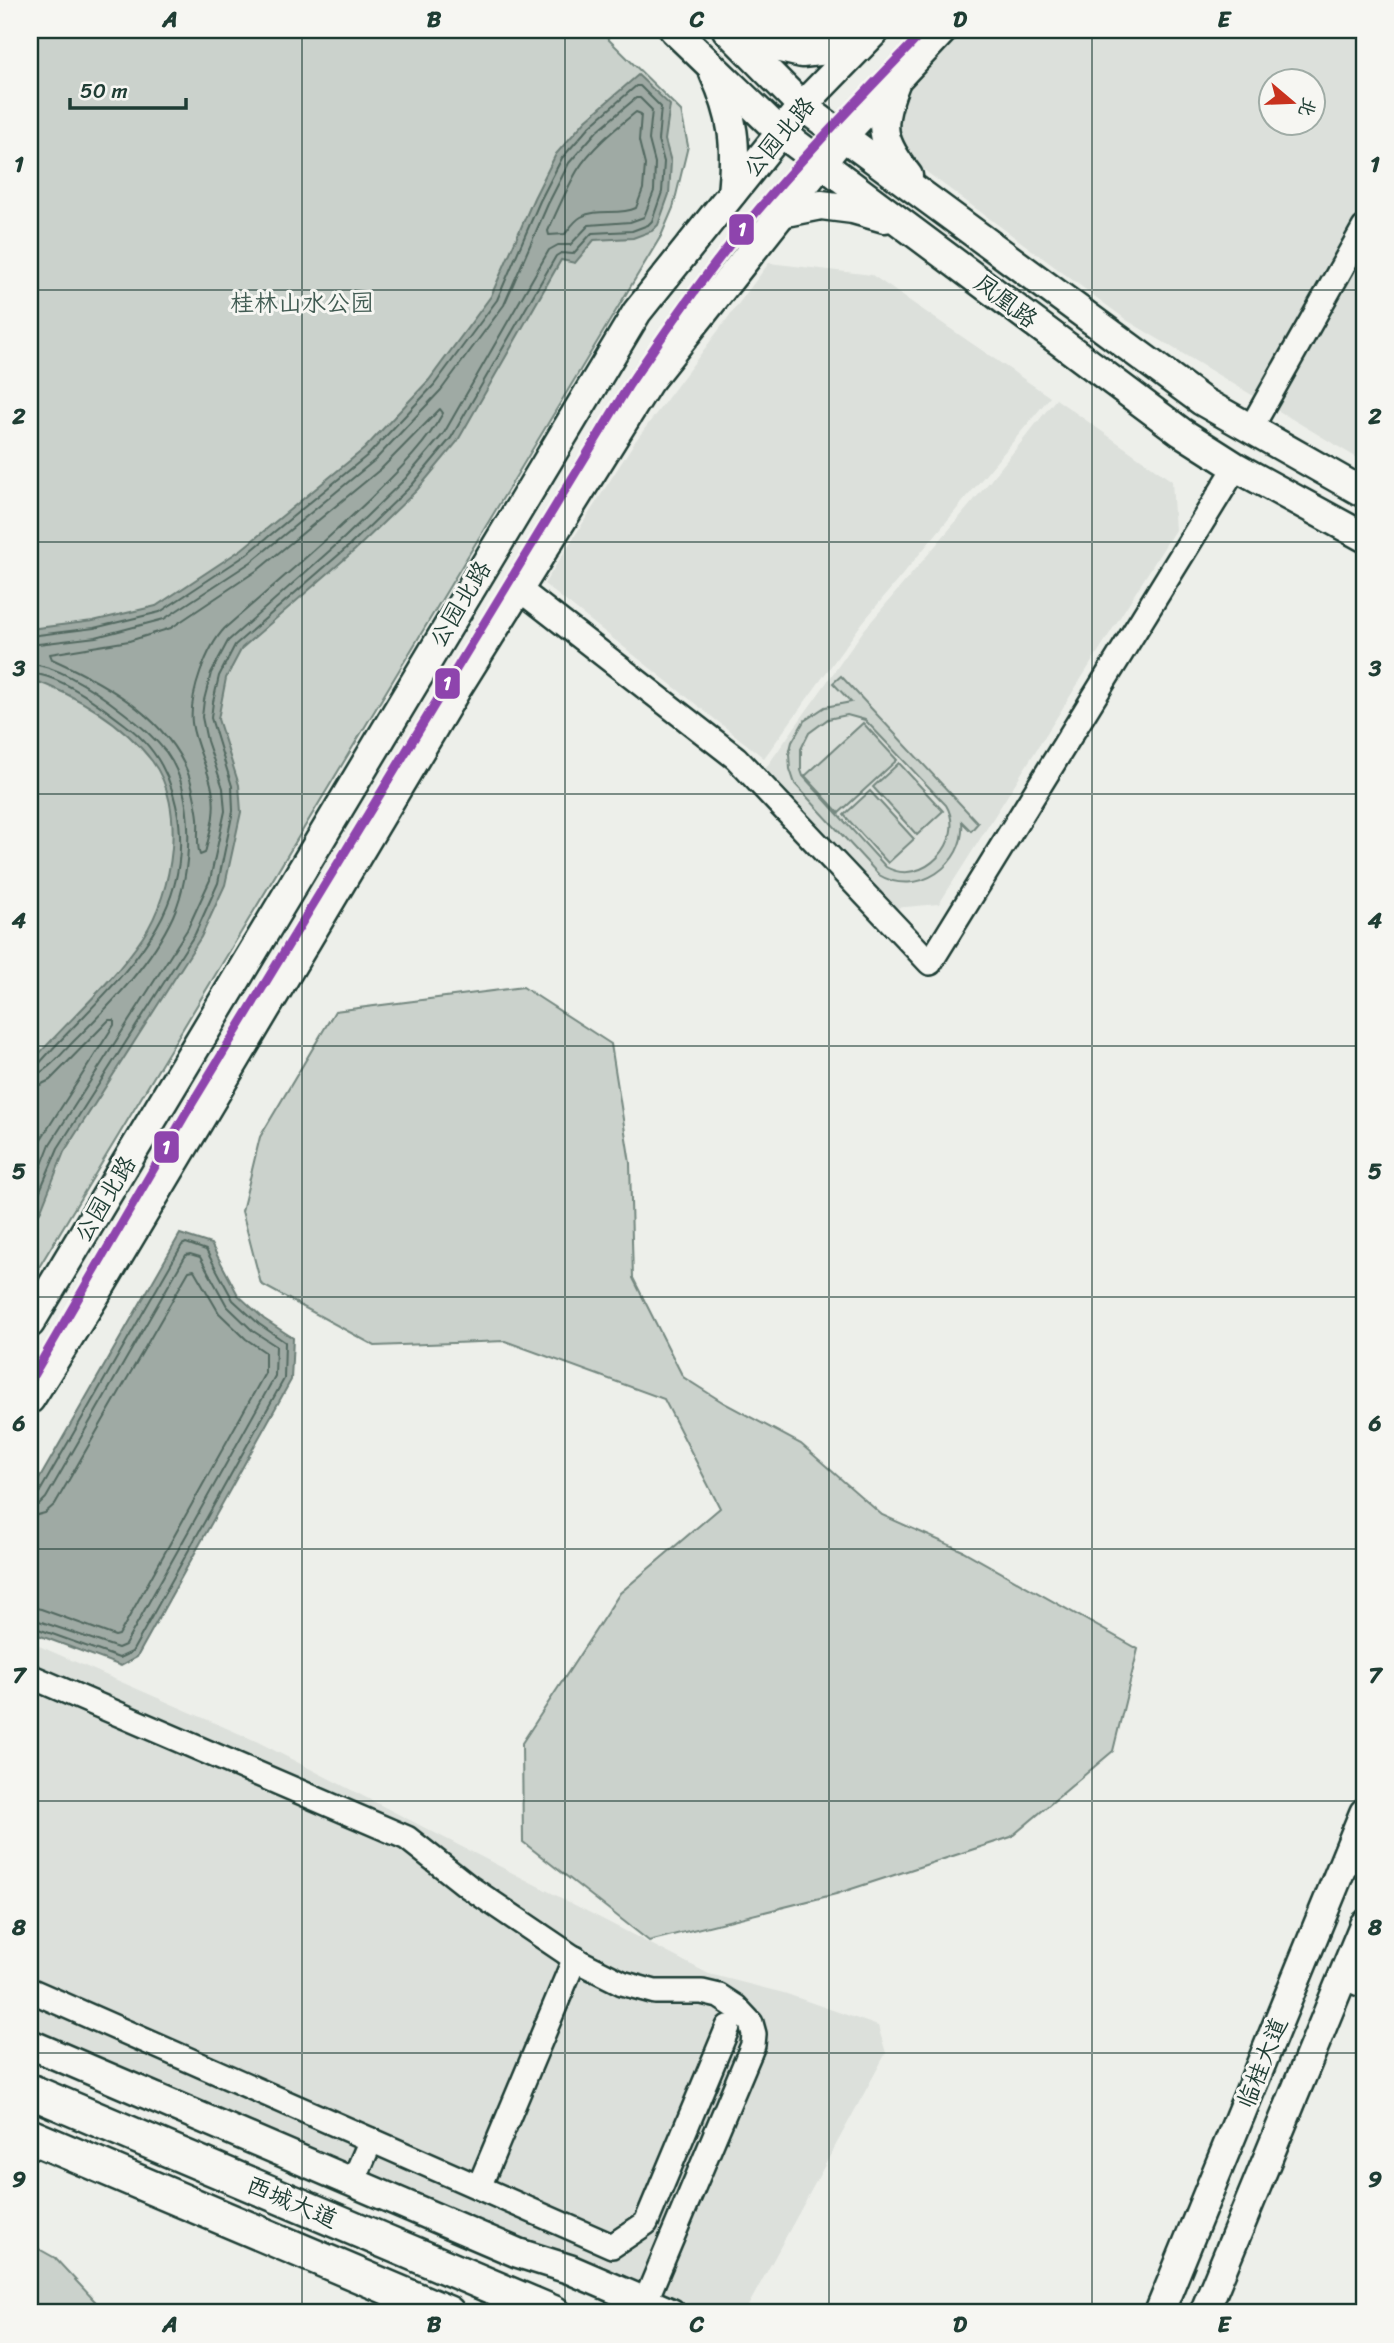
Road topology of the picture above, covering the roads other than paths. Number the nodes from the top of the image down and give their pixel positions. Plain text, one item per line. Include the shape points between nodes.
1 (674, 30) edge
2 (866, 30) edge
3 (876, 30) edge
4 (943, 30) edge
5 (731, 34) edge
6 (709, 64) junction
7 (896, 80) junction
8 (802, 106) junction
9 (780, 132) junction
10 (842, 136) junction
11 (821, 163) junction
12 (732, 193) junction
13 (923, 195) junction
14 (781, 213) junction
15 (902, 223) junction
16 (1364, 228) edge
17 (1364, 255) edge
18 (1258, 431) junction
19 (1236, 467) junction
20 (1364, 493) edge
21 (1364, 537) edge
22 (519, 589) junction
23 (30, 1323) edge
24 (30, 1399) edge
25 (30, 1676) edge
26 (1364, 1813) edge
27 (1364, 1925) edge
28 (575, 1958) junction
29 (1355, 1972) edge
30 (30, 1990) edge
31 (728, 2027) dead end
32 (30, 2044) edge
33 (30, 2091) edge
34 (30, 2136) edge
35 (371, 2140) junction
36 (353, 2182) junction
37 (479, 2187) junction
38 (612, 2246) junction
39 (597, 2281) junction
40 (645, 2302) junction
41 (448, 2313) edge
42 (554, 2313) edge
43 (671, 2313) edge
44 (1159, 2313) edge
45 (1204, 2313) edge

1 - 6 main road, 凤凰路
2 - 5 main road via 836,49 802,53
3 - 8 main road, 公园北路
4 - 7 main road, 公园北路
5 - 8 main road, 凤凰路
6 - 9 main road, 凤凰路
6 - 12 main road via 734,134
7 - 10 main road, 公园北路
7 - 13 main road via 885,106 884,138
8 - 9 main road, 公园北路
8 - 10 main road, 凤凰路
9 - 11 main road, 凤凰路
9 - 12 main road, 公园北路
10 - 11 main road, 公园北路
10 - 13 main road, 凤凰路
11 - 14 main road, 公园北路
11 - 15 main road, 凤凰路
12 - 23 main road, 公园北路 via 637,312
13 - 18 main road, 凤凰路 via 1202,401
14 - 15 main road via 821,205
14 - 22 main road, 公园北路 via 648,382
15 - 19 main road, 凤凰路 via 1181,432
16 - 18 street
17 - 18 street
18 - 20 main road, 凤凰路
19 - 21 main road, 凤凰路
19 - 22 street via 930,963 736,758
22 - 24 main road, 公园北路
25 - 28 street via 407,1838
26 - 44 main road, 临桂大道
27 - 29 main road, 临桂大道
28 - 37 street
28 - 40 street via 633,1987 716,1995 744,2014 754,2034
29 - 45 main road, 临桂大道
30 - 35 street
31 - 38 street via 646,2223
32 - 36 main road
33 - 42 highway, 西城大道
34 - 41 highway, 西城大道
35 - 36 street
35 - 37 street
36 - 39 main road via 518,2253
37 - 38 street
38 - 39 street
39 - 40 main road
40 - 43 main road

